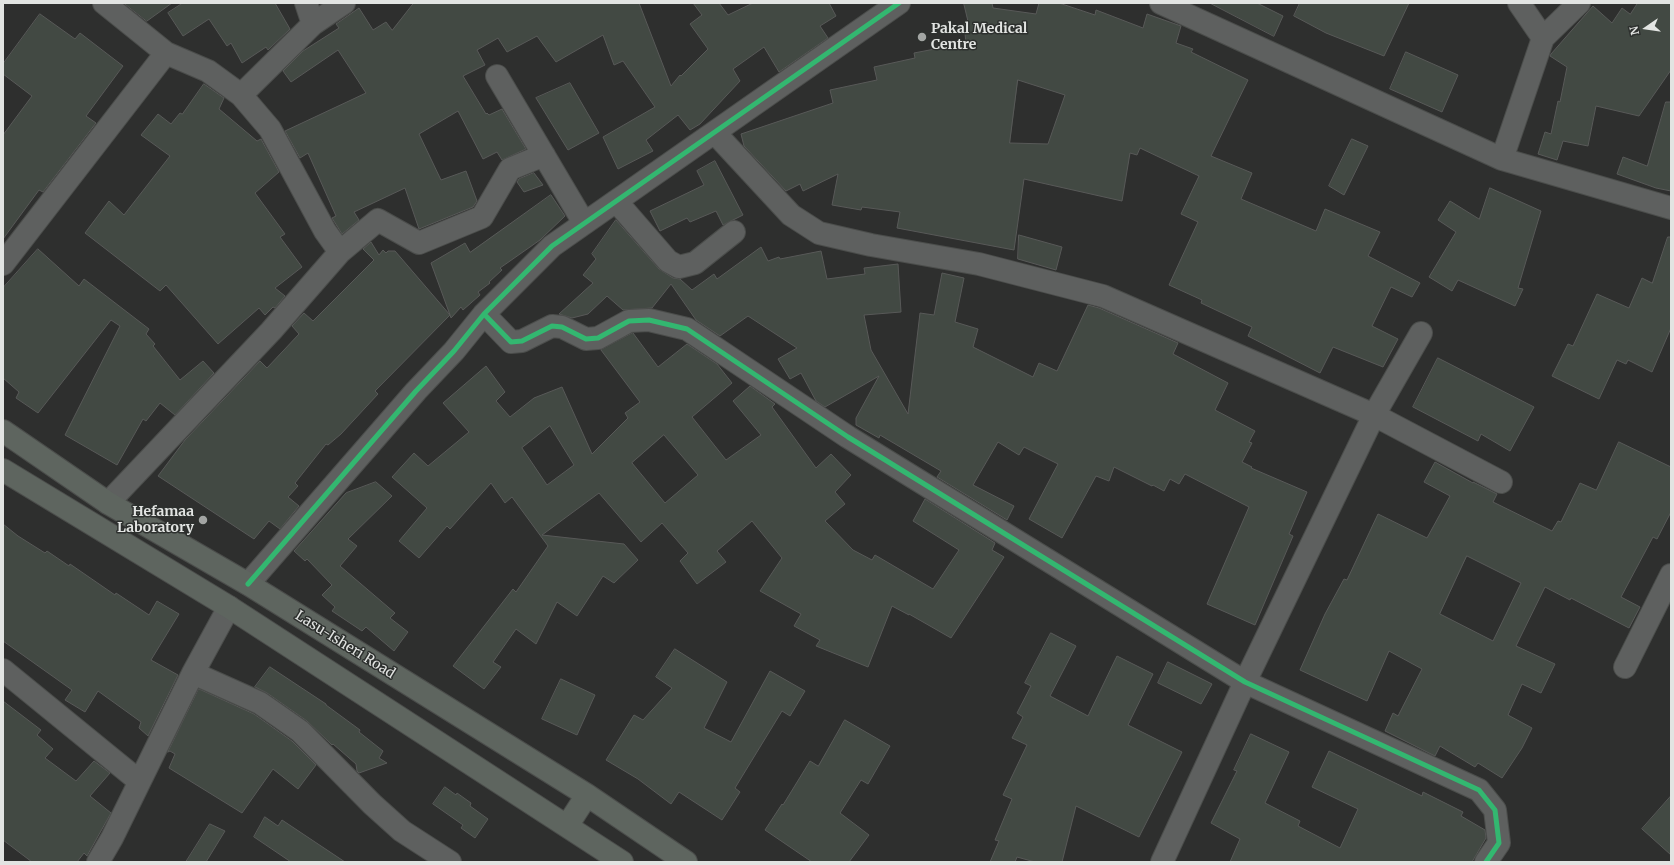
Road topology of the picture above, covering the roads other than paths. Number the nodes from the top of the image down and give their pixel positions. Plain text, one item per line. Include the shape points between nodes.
1 (104, 3) edge
2 (306, 3) edge
3 (344, 3) edge
4 (899, 3) edge
5 (1161, 3) edge
6 (1519, 3) edge
7 (1579, 3) edge
8 (313, 24) junction
9 (1543, 38) junction
10 (166, 53) junction
11 (497, 76) dead end
12 (241, 95) junction
13 (715, 134) junction
14 (544, 155) junction
15 (1502, 159) junction
16 (616, 200) junction
17 (1671, 208) edge
18 (584, 223) junction
19 (734, 232) dead end
20 (340, 252) junction
21 (3, 264) edge
22 (484, 314) junction
23 (1421, 333) dead end
24 (1374, 415) junction
25 (3, 431) edge
26 (3, 470) edge
27 (1501, 482) dead end
28 (108, 503) junction
29 (1671, 575) edge
30 (248, 584) junction
31 (229, 607) junction
32 (1625, 667) dead end
33 (3, 670) edge
34 (193, 673) junction
35 (1245, 682) junction
36 (139, 781) junction
37 (587, 795) junction
38 (567, 826) junction
39 (98, 862) edge
40 (450, 862) edge
41 (622, 862) edge
42 (686, 862) edge
43 (1162, 862) edge
44 (1486, 862) edge

1 - 10 street
2 - 8 street
3 - 8 street
4 - 13 street
5 - 15 street
6 - 9 street
7 - 9 street
8 - 12 street
9 - 15 street
10 - 12 street via 208,71
10 - 21 street
11 - 14 street
12 - 20 street via 270,129 325,231
13 - 16 street
13 - 24 street via 791,215 819,233 979,264 1103,296
14 - 18 street
14 - 20 street via 510,169 482,217 419,243 378,220
15 - 17 street
16 - 18 street
16 - 19 street via 668,261 679,268 695,263
18 - 22 street via 552,246
20 - 28 street via 271,331
22 - 30 street via 454,352 416,391
22 - 35 street via 511,342 522,341 552,326 562,327 586,339 598,338 629,321 649,320 687,329 848,437
23 - 24 street
24 - 27 street
24 - 35 street
25 - 28 main road, Lasu-Isheri Road
26 - 31 main road
28 - 30 main road, Lasu-Isheri Road
29 - 32 street
30 - 37 main road, Lasu-Isheri Road
31 - 34 street
31 - 38 main road
33 - 36 street
34 - 36 street
34 - 40 street via 260,703 300,731 402,831
35 - 43 street
35 - 44 street via 1479,790 1494,810 1499,843
36 - 39 street
37 - 38 main road
37 - 42 main road, Lasu-Isheri Road
38 - 41 main road

